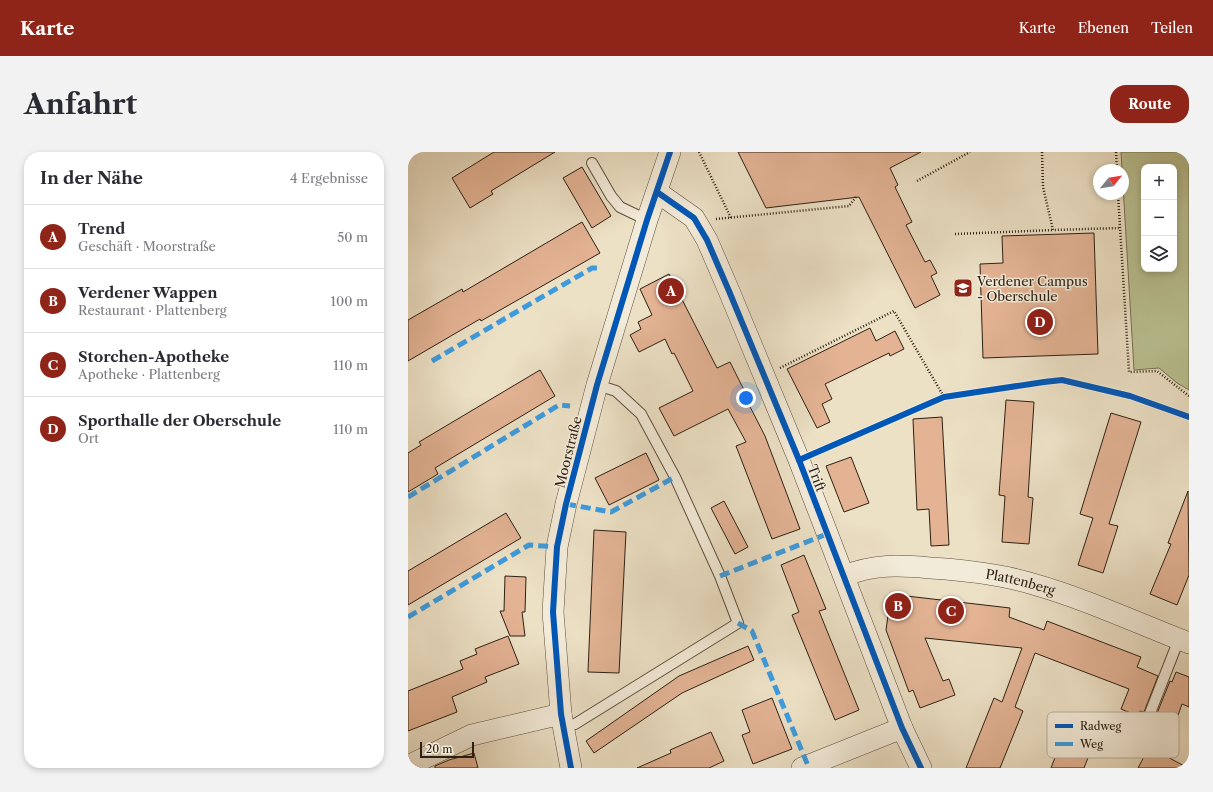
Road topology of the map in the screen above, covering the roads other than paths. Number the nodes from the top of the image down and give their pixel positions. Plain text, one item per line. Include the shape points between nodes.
1 (670, 152) edge
2 (592, 163) dead end
3 (657, 192) junction
4 (647, 220) junction
5 (597, 385) junction
6 (844, 576) junction
7 (1184, 641) edge
8 (1151, 712) edge
9 (562, 720) junction
10 (902, 728) junction
11 (408, 766) edge
12 (571, 768) edge
13 (802, 768) edge
14 (921, 768) edge

1 - 3 street, Moorstraße
2 - 4 lane via 620,207
3 - 4 street, Moorstraße
3 - 6 street, Trift via 694,218 707,240
4 - 5 street, Moorstraße
5 - 9 street, Moorstraße via 557,548 553,612
5 - 9 lane via 616,391 642,414 675,477 720,576 738,623 575,724
6 - 7 street, Plattenberg via 860,569 884,566 980,573 1032,584 1104,608
6 - 10 street, Trift
7 - 8 lane
9 - 11 street via 472,735
9 - 12 street, Moorstraße
10 - 13 street
10 - 14 street, Trift

